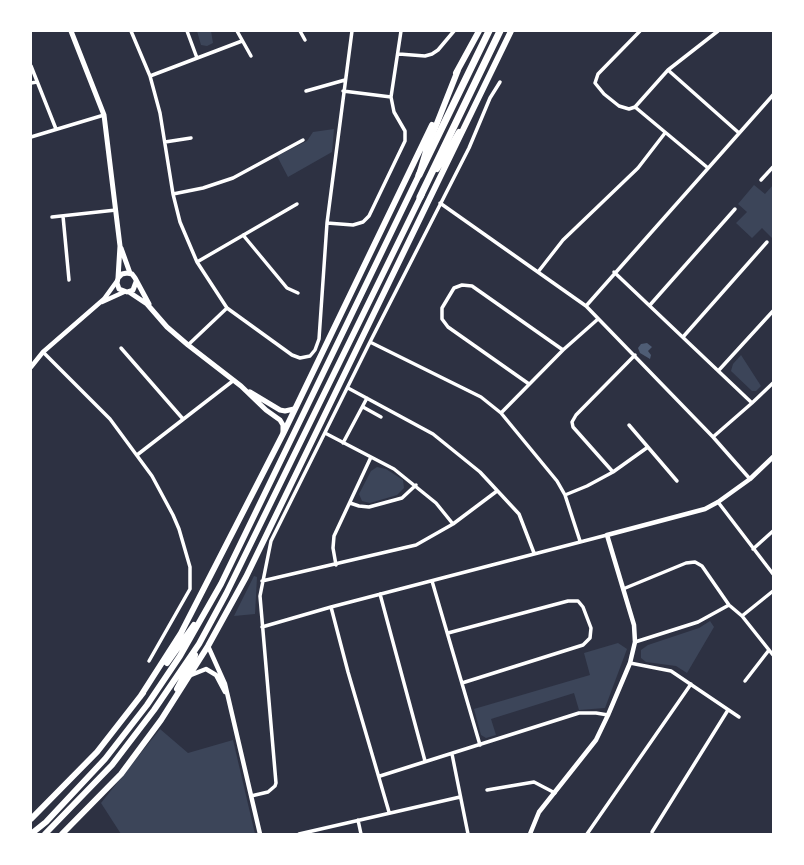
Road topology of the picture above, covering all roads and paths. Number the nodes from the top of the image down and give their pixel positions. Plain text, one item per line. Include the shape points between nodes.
1 (71, 31) edge
2 (132, 31) edge
3 (187, 31) edge
4 (237, 31) edge
5 (300, 31) edge
6 (352, 31) edge
7 (401, 31) edge
8 (454, 31) edge
9 (479, 31) edge
10 (489, 31) edge
11 (500, 31) edge
12 (511, 31) edge
13 (640, 31) edge
14 (718, 31) edge
15 (305, 40) dead end
16 (242, 41) junction
17 (399, 54) junction
18 (251, 56) dead end
19 (197, 58) junction
20 (31, 66) edge
21 (458, 70) junction
22 (668, 70) junction
23 (150, 76) junction
24 (345, 80) junction
25 (38, 82) junction
26 (500, 82) dead end
27 (31, 83) edge
28 (306, 90) dead end
29 (344, 91) junction
30 (773, 95) edge
31 (391, 97) junction
32 (475, 107) junction
33 (635, 107) junction
34 (104, 115) junction
35 (56, 129) junction
36 (665, 133) junction
37 (739, 133) junction
38 (31, 137) edge
39 (191, 138) dead end
40 (303, 140) dead end
41 (165, 142) junction
42 (773, 167) edge
43 (708, 168) junction
44 (419, 174) junction
45 (760, 180) dead end
46 (173, 194) junction
47 (420, 197) junction
48 (440, 203) junction
49 (297, 204) dead end
50 (735, 209) dead end
51 (116, 210) junction
52 (63, 216) junction
53 (52, 217) dead end
54 (327, 223) junction
55 (243, 235) junction
56 (767, 242) dead end
57 (120, 246) junction
58 (197, 262) junction
59 (538, 272) junction
60 (614, 272) junction
61 (130, 273) junction
62 (69, 280) dead end
63 (118, 280) junction
64 (136, 282) junction
65 (127, 292) junction
66 (298, 293) dead end
67 (97, 305) junction
68 (650, 305) junction
69 (586, 306) junction
70 (227, 308) junction
71 (152, 309) junction
72 (773, 311) edge
73 (598, 319) junction
74 (683, 337) junction
75 (370, 342) junction
76 (188, 345) junction
77 (120, 348) dead end
78 (563, 350) junction
79 (43, 352) junction
80 (634, 355) junction
81 (31, 367) edge
82 (719, 370) junction
83 (234, 380) junction
84 (773, 383) edge
85 (529, 384) junction
86 (241, 386) junction
87 (348, 388) junction
88 (367, 398) junction
89 (752, 403) junction
90 (363, 407) junction
91 (294, 409) junction
92 (501, 413) junction
93 (381, 417) dead end
94 (183, 419) junction
95 (629, 425) dead end
96 (325, 433) junction
97 (283, 434) junction
98 (713, 437) junction
99 (343, 443) junction
100 (648, 447) junction
101 (137, 455) junction
102 (371, 457) junction
103 (773, 457) edge
104 (613, 472) junction
105 (750, 479) junction
106 (677, 481) dead end
107 (416, 485) junction
108 (497, 490) junction
109 (565, 495) junction
110 (718, 502) junction
111 (350, 503) junction
112 (453, 524) junction
113 (773, 531) edge
114 (607, 535) junction
115 (580, 541) junction
116 (753, 549) junction
117 (534, 553) junction
118 (336, 565) junction
119 (773, 574) edge
120 (262, 581) junction
121 (432, 581) junction
122 (623, 589) junction
123 (773, 591) edge
124 (380, 594) junction
125 (729, 605) junction
126 (208, 606) junction
127 (331, 607) junction
128 (742, 616) junction
129 (262, 627) junction
130 (448, 633) junction
131 (635, 642) junction
132 (199, 644) junction
133 (208, 646) junction
134 (769, 650) junction
135 (773, 655) edge
136 (148, 661) dead end
137 (630, 663) junction
138 (191, 675) junction
139 (745, 681) dead end
140 (462, 683) junction
141 (691, 684) junction
142 (227, 695) junction
143 (140, 696) junction
144 (728, 710) junction
145 (608, 715) junction
146 (739, 717) dead end
147 (147, 741) junction
148 (480, 745) junction
149 (452, 754) junction
150 (425, 761) junction
151 (380, 776) junction
152 (487, 790) dead end
153 (555, 793) junction
154 (252, 796) junction
155 (460, 797) junction
156 (389, 812) junction
157 (31, 819) edge
158 (358, 820) junction
159 (652, 832) dead end
160 (309, 833) edge
161 (31, 834) edge
162 (45, 834) edge
163 (62, 834) edge
164 (260, 834) edge
165 (299, 834) edge
166 (361, 834) edge
167 (468, 834) edge
168 (530, 834) edge
169 (587, 834) edge

1 - 34 main road
2 - 23 street
3 - 19 street
4 - 16 street
5 - 15 street
6 - 24 street
7 - 17 street
8 - 17 street via 432,54
9 - 21 highway
10 - 44 highway
11 - 47 highway
12 - 32 highway
13 - 33 street via 598,74 595,83 619,106 629,109
14 - 22 street
16 - 18 street
16 - 19 street
17 - 31 street
19 - 23 street
20 - 25 street
21 - 44 highway
21 - 91 highway
22 - 33 street
22 - 37 street
23 - 41 street
24 - 28 street
24 - 29 street
25 - 27 street
25 - 35 street
26 - 48 street
29 - 31 street
29 - 54 street
30 - 37 street
31 - 54 street via 394,112 406,131 406,136 369,216 363,222 352,225
32 - 47 highway
32 - 133 highway via 246,577
33 - 36 street
34 - 35 street
34 - 51 main road
35 - 38 street
36 - 43 street
36 - 59 street via 638,168 563,240
37 - 43 street
39 - 41 street
40 - 46 street via 233,178
41 - 46 street
42 - 45 street
43 - 60 street
44 - 126 highway via 221,584
46 - 58 street via 180,222
47 - 132 highway via 226,594
48 - 59 street
48 - 75 street
49 - 55 street
50 - 68 street
51 - 52 street
51 - 57 main road
52 - 53 street
52 - 62 street
54 - 70 street via 319,339 310,356 300,358 292,355
55 - 58 street
55 - 66 street via 287,288
56 - 74 street
57 - 61 main road
57 - 63 main road
58 - 70 street
59 - 69 street
60 - 68 street
60 - 69 street
61 - 63 main road via 122,274
61 - 64 main road
63 - 65 main road via 119,289
63 - 67 street
64 - 65 main road via 134,288
64 - 71 main road
65 - 67 street
65 - 71 main road
67 - 79 street
68 - 74 street
69 - 73 street
70 - 76 street
71 - 76 main road via 167,327
72 - 82 street
73 - 78 street
73 - 80 street
74 - 82 street
75 - 87 street
75 - 92 street via 482,397
76 - 83 main road
77 - 94 street
78 - 85 street
78 - 85 street via 472,286 462,285 454,288 442,308 442,319 448,327
79 - 81 street
79 - 101 street via 110,419
80 - 98 street
80 - 104 street via 572,422 573,427
82 - 89 street
83 - 86 main road
83 - 94 street
84 - 89 street
85 - 92 street
86 - 91 main road via 280,410
86 - 97 main road via 280,420
87 - 88 street
87 - 96 street
88 - 90 street
88 - 108 street via 433,434 480,472
89 - 98 street
90 - 93 street
90 - 99 street
91 - 97 highway
92 - 109 street via 557,481
94 - 101 street
95 - 100 street
96 - 99 street
96 - 120 street via 271,541
97 - 143 highway via 181,633
98 - 105 street
99 - 102 street
100 - 104 street
100 - 106 street
101 - 136 street via 152,476 175,519 190,566 190,589
102 - 107 street
102 - 111 street
103 - 105 street
104 - 109 street
105 - 110 street
107 - 111 street via 402,498 369,507
107 - 112 street via 436,503
108 - 112 street
108 - 117 street via 519,514
109 - 115 street
110 - 114 street via 689,514
110 - 116 street
111 - 118 street via 334,536
112 - 118 street via 416,545
113 - 116 street
114 - 115 street
114 - 122 street
115 - 117 street
116 - 119 street
117 - 121 street
118 - 120 street
120 - 129 street
121 - 124 street
121 - 130 street
122 - 125 street via 695,562 702,566
122 - 131 street via 634,625
123 - 128 street
124 - 127 street
124 - 150 street
125 - 128 street
125 - 131 street via 698,622
126 - 143 highway
126 - 161 highway via 180,656 147,705 105,759 46,822
127 - 129 street
127 - 151 street
128 - 134 street
129 - 154 street via 276,783 268,792
130 - 140 street
130 - 140 street via 568,601 578,601 584,607 591,628 590,638 583,645
131 - 137 street
132 - 147 highway via 191,664
132 - 162 highway via 112,765
133 - 138 highway
133 - 142 street via 225,684
134 - 135 street
134 - 139 street
137 - 141 street via 671,671
137 - 145 street
138 - 142 street via 206,669 216,675
138 - 147 highway
140 - 148 street
141 - 144 street
141 - 169 street
142 - 154 street
143 - 157 highway via 97,752
144 - 146 street
144 - 159 street
145 - 148 street via 579,713
145 - 153 street via 596,740
147 - 163 highway via 121,774
148 - 149 street
149 - 150 street
149 - 155 street
150 - 151 street
151 - 156 street
152 - 153 street via 527,781
153 - 168 street via 539,812
154 - 164 street
155 - 156 street
155 - 167 street
156 - 158 street
158 - 160 street
158 - 166 street
160 - 165 street

